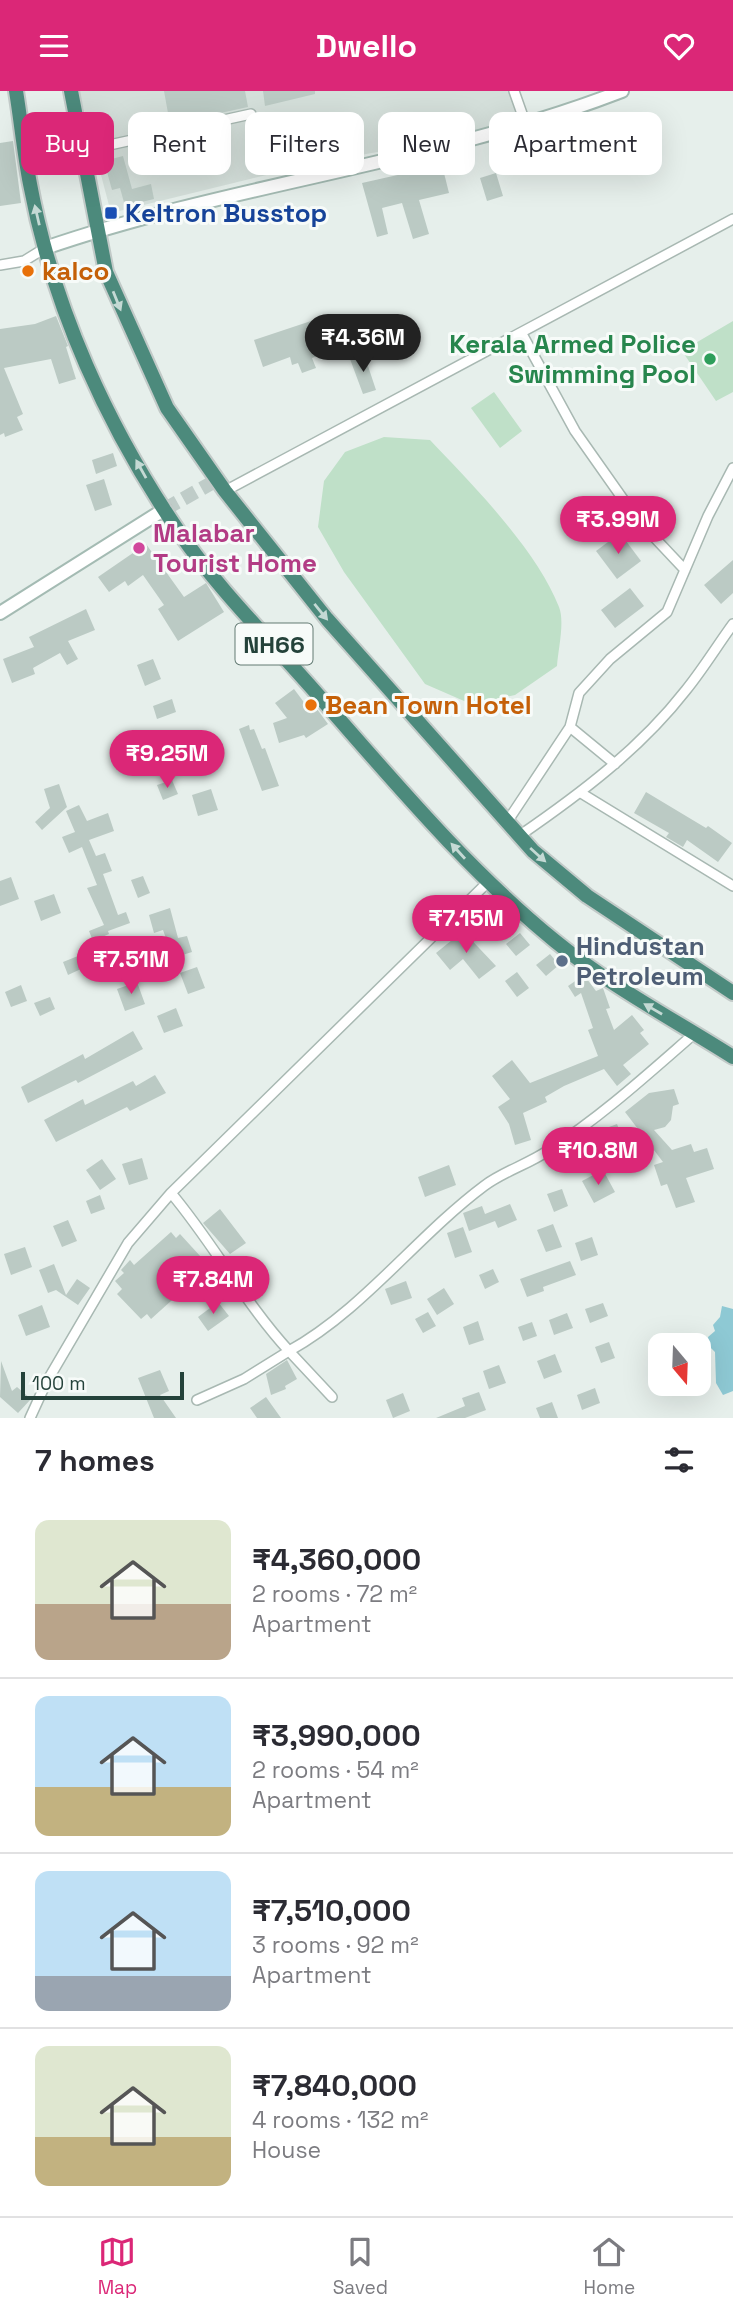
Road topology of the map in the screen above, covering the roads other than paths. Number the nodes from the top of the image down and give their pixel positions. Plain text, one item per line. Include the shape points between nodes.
1 (16, 91) edge
2 (71, 91) edge
3 (514, 91) edge
4 (622, 91) edge
5 (75, 112) edge
6 (521, 112) edge
7 (563, 112) edge
8 (245, 115) edge
9 (489, 134) edge
10 (114, 144) edge
11 (87, 175) edge
12 (733, 219) edge
13 (97, 230) junction
14 (45, 248) junction
15 (0, 265) edge
16 (522, 334) junction
17 (733, 468) edge
18 (225, 491) junction
19 (165, 509) junction
20 (685, 570) junction
21 (0, 613) edge
22 (733, 624) edge
23 (570, 727) junction
24 (615, 764) junction
25 (581, 793) junction
26 (507, 823) junction
27 (519, 836) junction
28 (488, 881) junction
29 (733, 886) edge
30 (733, 993) edge
31 (695, 1033) junction
32 (733, 1057) edge
33 (171, 1193) junction
34 (289, 1352) junction
35 (332, 1397) dead end
36 (197, 1400) dead end
37 (30, 1418) edge

14 -> 1 highway, NH66 via 29,183
2 - 5 highway, NH66
3 - 6 street
4 - 7 main road
8 - 10 street
9 - 13 main road
11 - 13 highway, NH66
12 - 16 street
13 - 14 main road
13 -> 18 highway, NH66 via 106,272 167,408
14 - 15 street via 24,261
19 -> 14 highway, NH66 via 89,372
16 - 18 street
16 - 20 street via 583,442 637,519
17 - 20 street
18 -> 26 highway, NH66 via 327,619
19 - 21 main road
28 -> 19 highway, NH66 via 388,775 239,604
20 - 23 street via 667,613 610,659 579,693
22 - 24 street via 685,691
23 - 24 street
23 - 26 street
24 - 25 street
25 - 27 street
25 - 29 street
26 - 27 highway, NH66
27 -> 30 highway, NH66 via 586,895
31 -> 28 highway, NH66 via 594,970
28 - 33 street
31 - 32 highway, NH66
31 - 34 street via 549,1151 484,1186 338,1316
33 - 34 street via 234,1284
33 - 37 street via 128,1243
34 - 35 street
34 - 36 street

